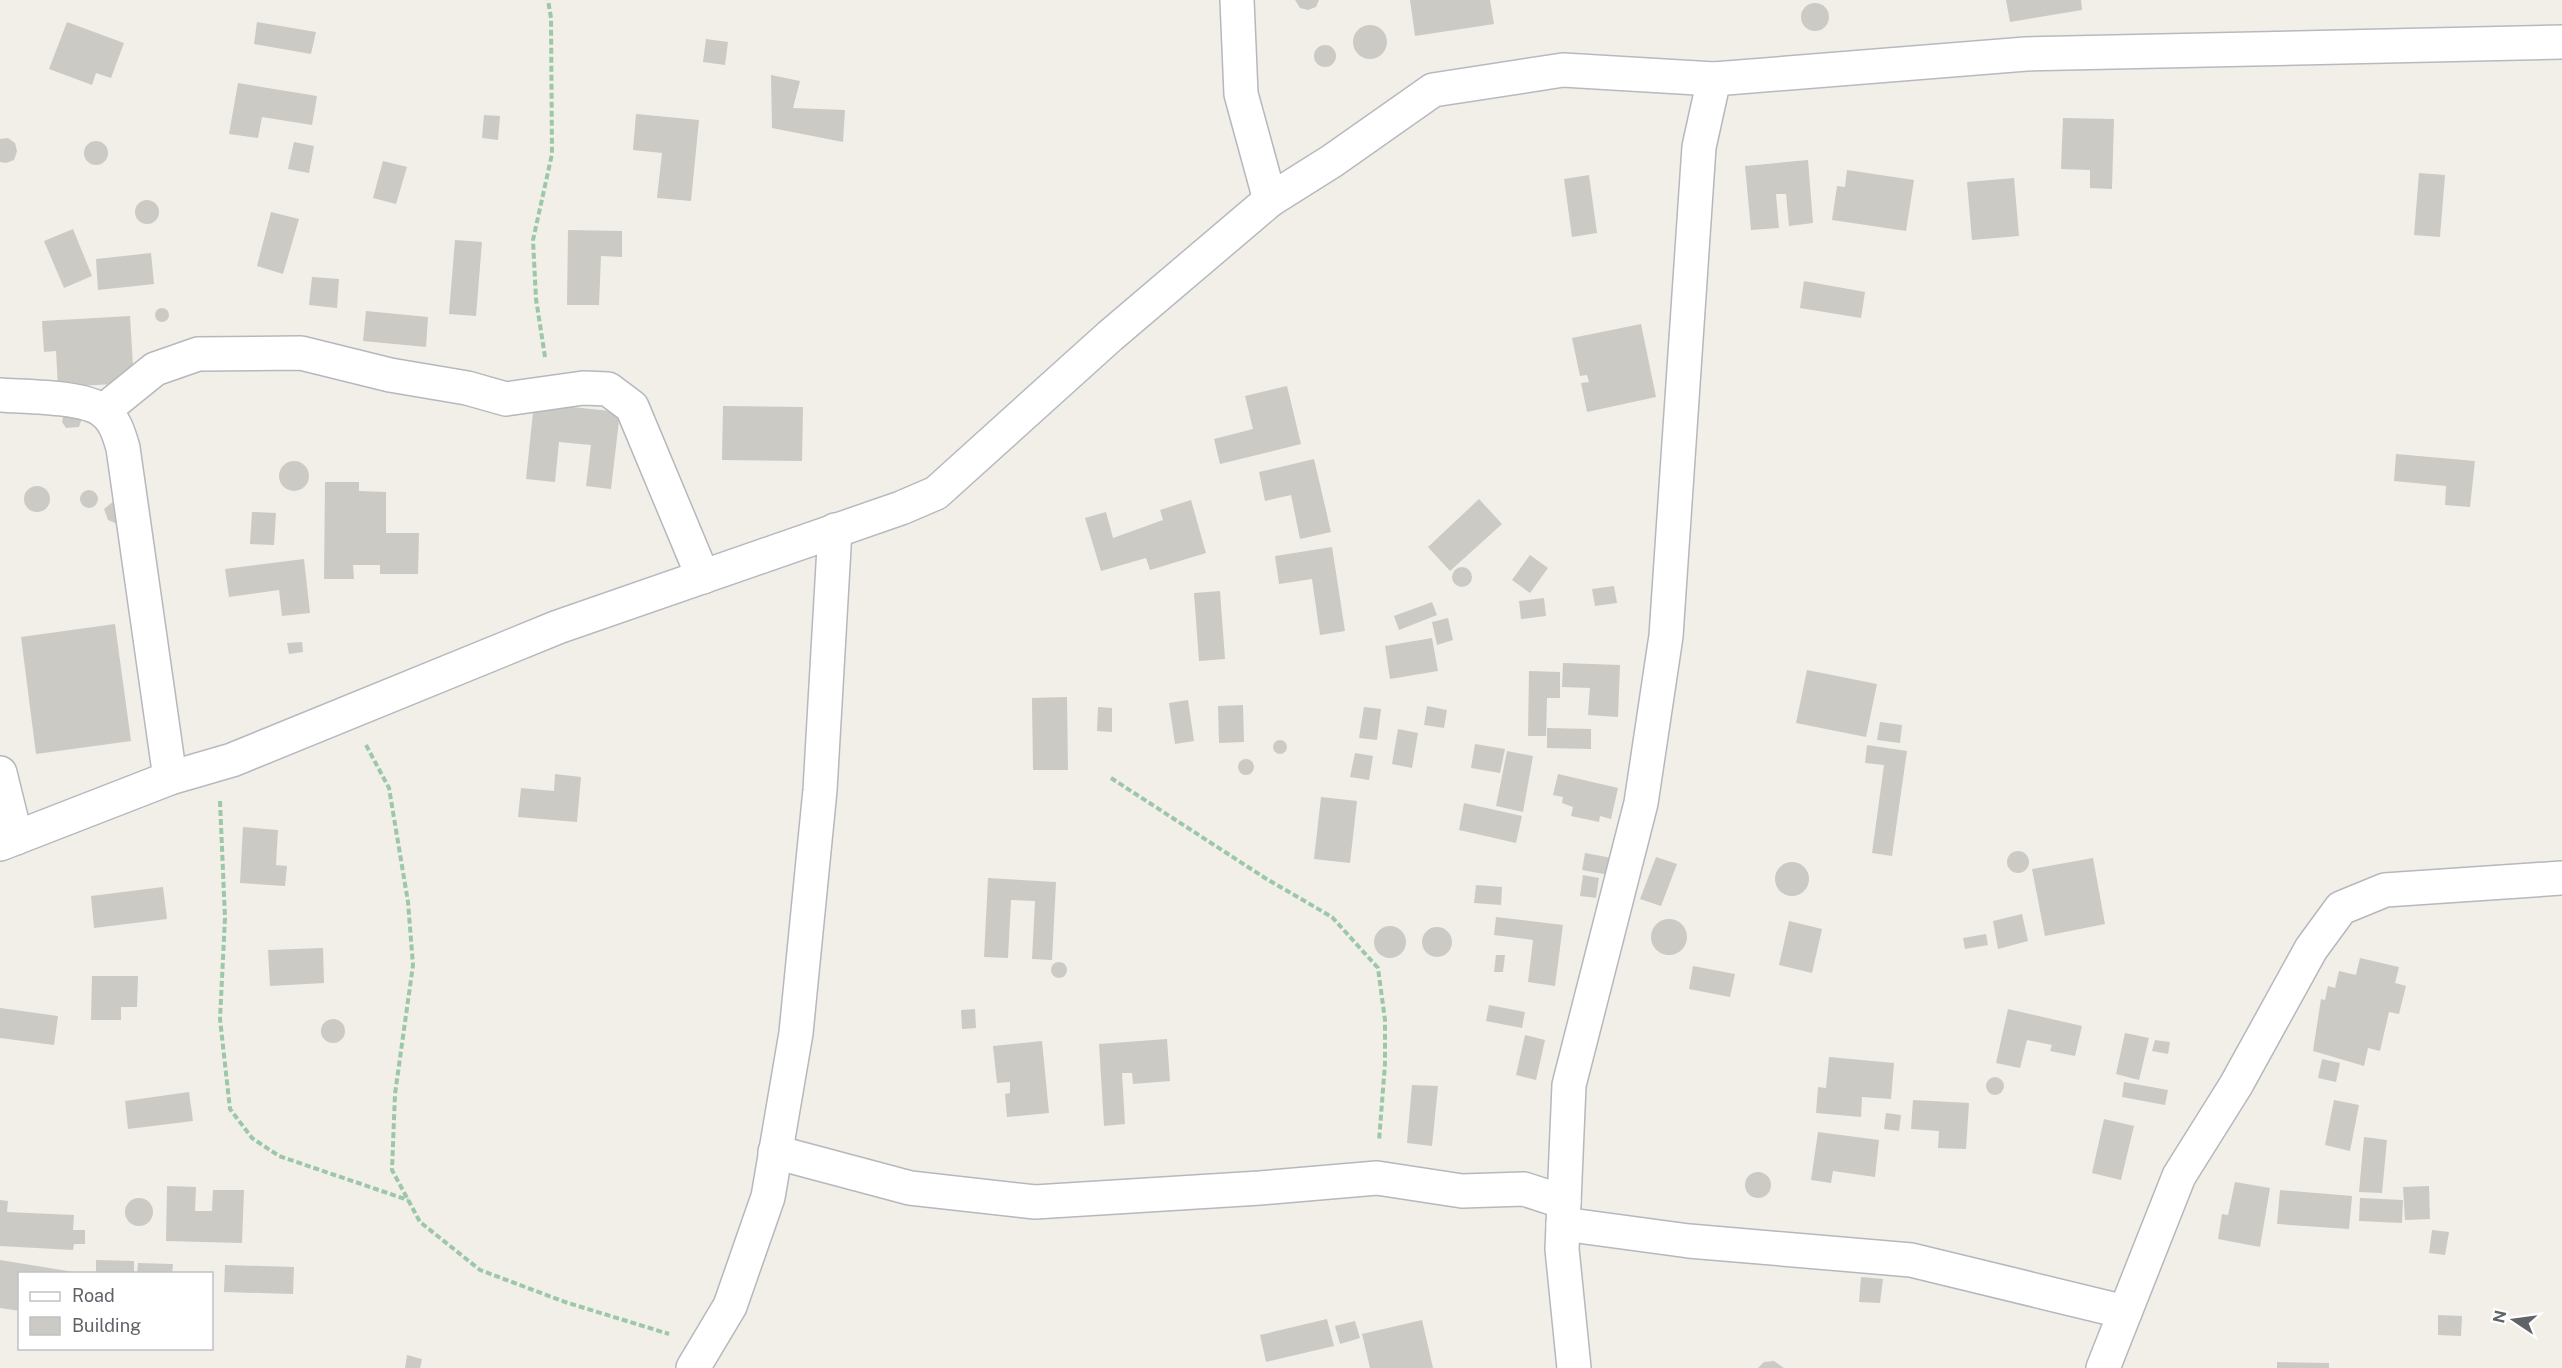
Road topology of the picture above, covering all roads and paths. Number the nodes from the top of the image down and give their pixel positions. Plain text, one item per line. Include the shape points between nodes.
1 (548, 0) edge
2 (1237, 0) edge
3 (2562, 42) edge
4 (1714, 79) junction
5 (1270, 200) junction
6 (550, 393) junction
7 (0, 395) edge
8 (103, 411) junction
9 (835, 531) junction
10 (703, 577) junction
11 (348, 713) junction
12 (219, 764) junction
13 (0, 773) edge
14 (170, 778) junction
15 (1111, 778) dead end
16 (8, 841) edge
17 (2562, 878) edge
18 (776, 1152) junction
19 (1377, 1178) junction
20 (409, 1200) junction
21 (1563, 1213) junction
22 (2125, 1312) junction
23 (700, 1357) edge
24 (1574, 1368) edge
25 (2103, 1368) edge

1 - 6 path via 552,154 533,240 536,299
2 - 5 street via 1241,94
3 - 4 street via 2026,54
4 - 5 street via 1563,70 1433,90
4 - 21 street via 1699,147 1666,636 1641,803 1569,1085
5 - 9 street via 1110,336 936,493
6 - 8 street via 506,399 302,353 198,354 155,369
6 - 10 street via 608,389 632,407
7 - 8 street via 84,403
8 - 14 street via 117,427 123,448
9 - 10 street
9 - 18 street via 820,790 796,1033
10 - 11 street via 558,627
11 - 12 street
11 - 20 path via 389,788 408,902 413,965 395,1094 392,1170
12 - 14 street
12 - 20 path via 225,918 220,1019 230,1109 252,1138 279,1156
13 - 16 street
14 - 16 street
15 - 19 path via 1332,917 1378,968 1385,1020 1385,1064
17 - 22 street via 2385,890 2341,908 2311,949 2236,1085 2179,1176
18 - 19 street via 910,1188 1035,1202
18 - 23 street via 768,1197 730,1306
19 - 21 street via 1462,1191 1524,1189
20 - 23 path via 420,1222 480,1270
21 - 22 street via 1689,1241 1911,1260
21 - 24 street via 1562,1249
22 - 25 street

